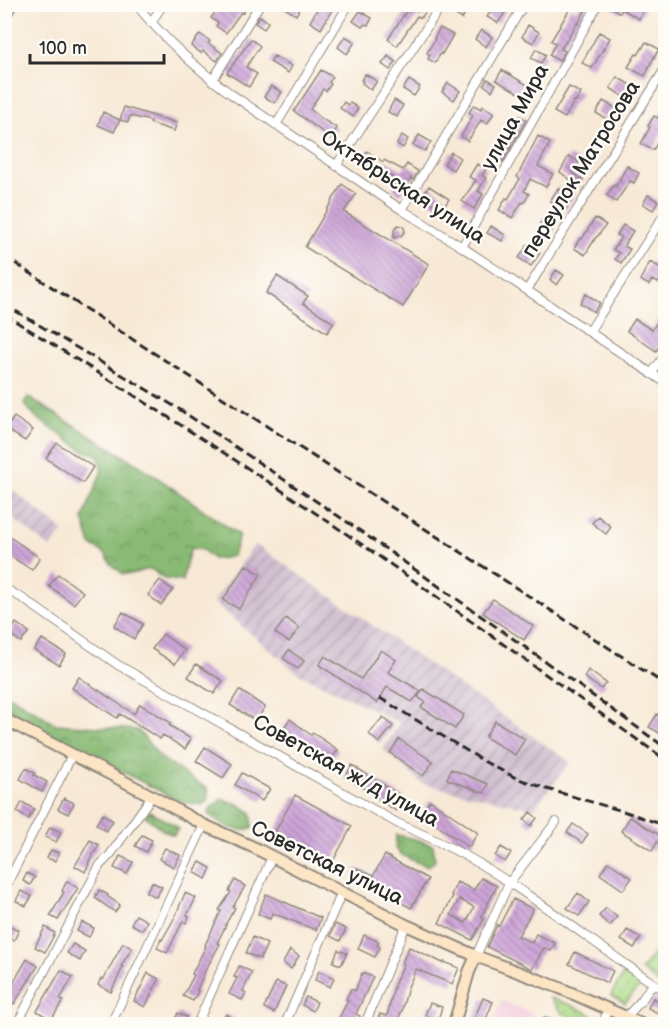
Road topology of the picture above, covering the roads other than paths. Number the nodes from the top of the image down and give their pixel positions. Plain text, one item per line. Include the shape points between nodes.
1 (136, 4) edge
2 (163, 4) edge
3 (260, 4) edge
4 (349, 4) edge
5 (442, 4) edge
6 (524, 4) edge
7 (598, 4) edge
8 (151, 23) junction
9 (666, 67) edge
10 (212, 81) junction
11 (276, 125) junction
12 (336, 166) junction
13 (402, 210) junction
14 (666, 212) edge
15 (462, 247) junction
16 (527, 290) junction
17 (589, 332) junction
18 (666, 354) edge
19 (651, 374) junction
20 (666, 383) edge
21 (4, 588) edge
22 (5, 720) edge
23 (72, 755) junction
24 (152, 796) junction
25 (556, 822) dead end
26 (204, 825) junction
27 (272, 857) junction
28 (509, 883) junction
29 (4, 890) edge
30 (342, 892) junction
31 (406, 925) junction
32 (476, 956) junction
33 (655, 985) junction
34 (666, 992) edge
35 (609, 1009) junction
36 (626, 1017) junction
37 (4, 1020) edge
38 (15, 1024) edge
39 (111, 1024) edge
40 (197, 1024) edge
41 (285, 1024) edge
42 (365, 1024) edge
43 (454, 1024) edge
44 (602, 1024) edge
45 (641, 1024) edge

1 - 8 street, Октябрьская улица
2 - 8 street
3 - 10 street
4 - 11 street
5 - 12 street
6 - 13 street
7 - 15 street, улица Мира
8 - 10 street, Октябрьская улица
9 - 16 street, переулок Матросова
10 - 11 street, Октябрьская улица
11 - 12 street, Октябрьская улица
12 - 13 street, Октябрьская улица
13 - 15 street, Октябрьская улица
14 - 17 street
15 - 16 street, Октябрьская улица
16 - 17 street, Октябрьская улица
17 - 19 street, Октябрьская улица
18 - 19 street
19 - 20 street, Октябрьская улица
21 - 28 street, Советская ж/д улица via 118,665
22 - 23 main road, Советская улица
23 - 24 main road, Советская улица
23 - 29 street
24 - 26 main road, Советская улица
24 - 38 street via 100,865
25 - 28 street
26 - 27 main road, Советская улица
26 - 39 street
27 - 30 main road, Советская улица
27 - 40 street
28 - 32 street
28 - 33 street, Советская ж/д улица
30 - 31 main road, Советская улица
30 - 41 street
31 - 32 main road, Советская улица
31 - 42 street
32 - 35 main road, Советская улица
32 - 43 main road
33 - 34 street, Советская ж/д улица
33 - 36 street
35 - 36 main road, Советская улица
35 - 44 street
36 - 45 main road, Советская улица
37 - 38 street

